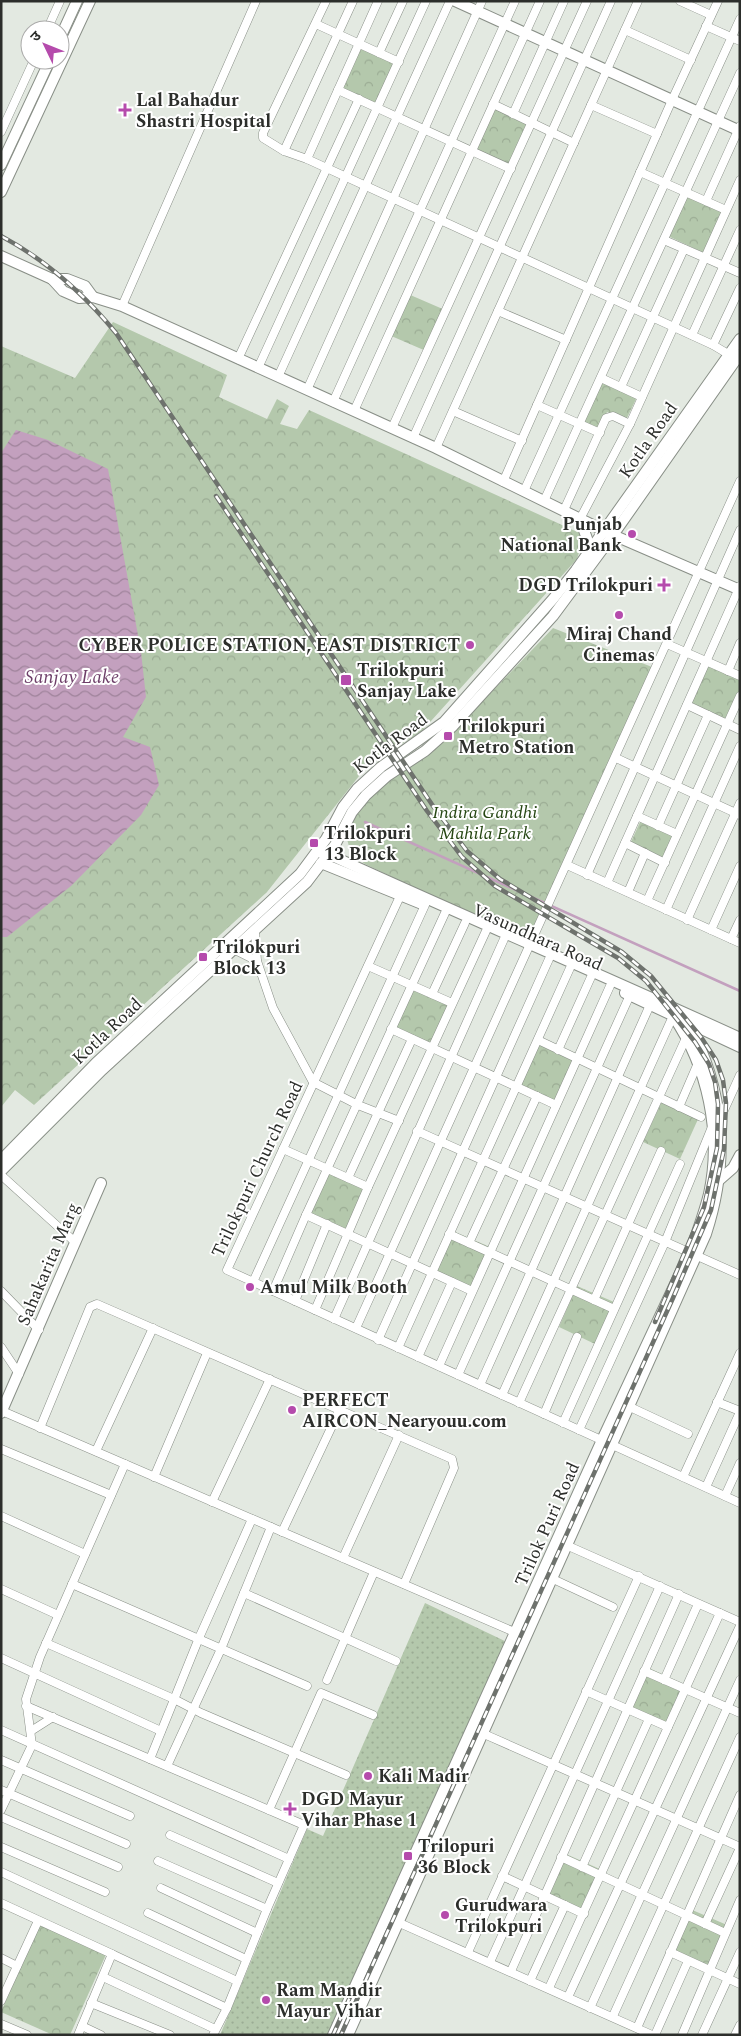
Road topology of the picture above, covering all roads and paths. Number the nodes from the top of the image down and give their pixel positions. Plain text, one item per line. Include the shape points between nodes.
1 (60, 1) edge
2 (77, 1) edge
3 (90, 1) edge
4 (256, 1) edge
5 (326, 1) edge
6 (354, 1) edge
7 (378, 1) edge
8 (403, 1) edge
9 (426, 1) edge
10 (450, 1) edge
11 (455, 1) edge
12 (482, 1) edge
13 (515, 1) edge
14 (540, 1) edge
15 (564, 1) edge
16 (587, 1) edge
17 (611, 1) edge
18 (638, 1) edge
19 (680, 1) edge
20 (718, 1) edge
21 (477, 12) junction
22 (711, 15) junction
23 (740, 19) edge
24 (51, 20) edge
25 (68, 20) edge
26 (316, 24) junction
27 (505, 24) junction
28 (706, 26) junction
29 (625, 30) junction
30 (525, 33) junction
31 (338, 35) junction
32 (732, 37) junction
33 (740, 41) edge
34 (545, 42) junction
35 (359, 44) junction
36 (564, 51) junction
37 (379, 53) junction
38 (584, 60) junction
39 (690, 60) junction
40 (399, 62) junction
41 (29, 70) edge
42 (45, 70) edge
43 (606, 70) junction
44 (740, 73) edge
45 (338, 90) junction
46 (359, 99) junction
47 (672, 100) junction
48 (493, 104) junction
49 (591, 105) junction
50 (378, 107) junction
51 (698, 112) junction
52 (513, 114) junction
53 (397, 116) junction
54 (718, 121) junction
55 (531, 123) junction
56 (425, 128) junction
57 (739, 129) edge
58 (1, 132) edge
59 (551, 132) junction
60 (657, 134) junction
61 (452, 141) junction
62 (574, 143) junction
63 (472, 150) junction
64 (284, 151) junction
65 (307, 159) junction
66 (1, 165) edge
67 (327, 168) junction
68 (510, 168) junction
69 (640, 172) junction
70 (346, 176) junction
71 (740, 180) edge
72 (665, 183) junction
73 (366, 186) junction
74 (1, 192) edge
75 (685, 192) junction
76 (393, 198) junction
77 (706, 201) junction
78 (420, 210) junction
79 (726, 210) junction
80 (441, 220) junction
81 (740, 230) edge
82 (479, 238) junction
83 (664, 240) junction
84 (499, 247) junction
85 (684, 249) junction
86 (1, 256) edge
87 (522, 257) junction
88 (705, 258) junction
89 (723, 266) junction
90 (740, 273) edge
91 (589, 288) junction
92 (740, 288) edge
93 (612, 299) junction
94 (122, 306) junction
95 (633, 308) junction
96 (498, 311) junction
97 (653, 317) junction
98 (674, 327) junction
99 (692, 335) junction
100 (740, 339) edge
101 (566, 340) junction
102 (713, 345) junction
103 (735, 356) edge
104 (238, 359) junction
105 (258, 368) junction
106 (278, 377) junction
107 (601, 378) junction
108 (621, 387) junction
109 (307, 390) junction
110 (642, 397) junction
111 (333, 402) junction
112 (537, 405) junction
113 (354, 411) junction
114 (453, 411) junction
115 (559, 415) junction
116 (580, 424) junction
117 (630, 424) junction
118 (392, 428) junction
119 (600, 433) junction
120 (413, 438) junction
121 (522, 441) junction
122 (436, 448) junction
123 (740, 481) edge
124 (503, 482) junction
125 (524, 491) junction
126 (544, 501) junction
127 (564, 510) junction
128 (580, 519) junction
129 (740, 530) edge
130 (609, 533) junction
131 (591, 550) junction
132 (698, 572) junction
133 (716, 581) junction
134 (739, 589) edge
135 (740, 643) edge
136 (667, 644) junction
137 (686, 653) junction
138 (706, 661) junction
139 (728, 671) junction
140 (740, 676) edge
141 (740, 696) edge
142 (687, 706) junction
143 (708, 715) junction
144 (727, 724) junction
145 (740, 730) edge
146 (740, 746) edge
147 (616, 758) junction
148 (635, 767) junction
149 (655, 775) junction
150 (676, 785) junction
151 (696, 794) junction
152 (714, 802) junction
153 (740, 803) edge
154 (738, 814) edge
155 (637, 816) junction
156 (658, 826) junction
157 (677, 834) junction
158 (625, 843) junction
159 (316, 853) junction
160 (645, 853) junction
161 (328, 854) junction
162 (322, 862) junction
163 (665, 863) junction
164 (567, 865) junction
165 (740, 866) edge
166 (587, 874) junction
167 (607, 883) junction
168 (403, 892) junction
169 (628, 892) junction
170 (647, 901) junction
171 (425, 905) junction
172 (666, 910) junction
173 (445, 913) junction
174 (687, 920) junction
175 (740, 920) edge
176 (465, 922) junction
177 (711, 930) junction
178 (254, 931) junction
179 (486, 931) junction
180 (504, 939) junction
181 (731, 939) junction
182 (740, 943) edge
183 (529, 946) junction
184 (233, 949) junction
185 (550, 959) junction
186 (257, 961) junction
187 (368, 966) junction
188 (570, 968) junction
189 (392, 977) junction
190 (591, 977) junction
191 (412, 985) junction
192 (610, 986) junction
193 (432, 994) junction
194 (630, 996) junction
195 (452, 1003) junction
196 (650, 1005) junction
197 (673, 1016) junction
198 (687, 1027) junction
199 (391, 1030) junction
200 (740, 1038) edge
201 (412, 1039) junction
202 (538, 1040) junction
203 (740, 1047) edge
204 (432, 1048) junction
205 (558, 1050) junction
206 (450, 1056) junction
207 (577, 1059) junction
208 (698, 1063) junction
209 (474, 1067) junction
210 (597, 1068) junction
211 (740, 1075) edge
212 (496, 1078) junction
213 (619, 1078) junction
214 (313, 1082) junction
215 (516, 1087) junction
216 (640, 1088) junction
217 (338, 1095) junction
218 (536, 1096) junction
219 (659, 1097) junction
220 (358, 1104) junction
221 (556, 1105) junction
222 (679, 1107) junction
223 (378, 1112) junction
224 (701, 1117) dead end
225 (399, 1121) junction
226 (716, 1123) junction
227 (417, 1130) junction
228 (441, 1141) junction
229 (283, 1149) junction
230 (463, 1151) junction
231 (661, 1151) dead end
232 (740, 1155) edge
233 (1, 1160) edge
234 (308, 1160) junction
235 (484, 1160) junction
236 (680, 1164) dead end
237 (503, 1168) junction
238 (328, 1169) junction
239 (1, 1171) edge
240 (1, 1175) edge
241 (348, 1178) junction
242 (523, 1178) junction
243 (715, 1183) junction
244 (101, 1184) dead end
245 (368, 1186) junction
246 (544, 1186) junction
247 (564, 1196) junction
248 (587, 1207) junction
249 (306, 1215) junction
250 (606, 1215) junction
251 (328, 1224) junction
252 (627, 1224) junction
253 (348, 1234) junction
254 (449, 1234) junction
255 (649, 1234) junction
256 (75, 1242) junction
257 (367, 1242) junction
258 (665, 1242) junction
259 (469, 1243) junction
260 (489, 1252) junction
261 (390, 1253) junction
262 (694, 1254) junction
263 (509, 1262) junction
264 (412, 1264) junction
265 (530, 1271) junction
266 (433, 1273) junction
267 (740, 1276) edge
268 (553, 1281) junction
269 (253, 1282) junction
270 (452, 1282) junction
271 (571, 1289) junction
272 (1, 1290) edge
273 (472, 1291) junction
274 (273, 1292) junction
275 (594, 1300) junction
276 (295, 1301) junction
277 (614, 1309) junction
278 (315, 1310) junction
279 (334, 1319) junction
280 (153, 1328) junction
281 (356, 1328) junction
282 (38, 1330) junction
283 (577, 1337) dead end
284 (378, 1340) junction
285 (1, 1347) edge
286 (398, 1348) junction
287 (207, 1353) junction
288 (740, 1353) edge
289 (418, 1357) junction
290 (439, 1366) junction
291 (19, 1374) junction
292 (458, 1375) junction
293 (270, 1379) junction
294 (480, 1385) junction
295 (502, 1395) junction
296 (717, 1402) junction
297 (519, 1403) junction
298 (630, 1407) junction
299 (340, 1409) junction
300 (2, 1412) edge
301 (740, 1412) edge
302 (544, 1414) junction
303 (563, 1423) junction
304 (40, 1428) junction
305 (580, 1430) junction
306 (688, 1434) dead end
307 (399, 1435) junction
308 (602, 1440) junction
309 (612, 1445) junction
310 (1, 1449) edge
311 (96, 1451) junction
312 (740, 1463) edge
313 (124, 1464) junction
314 (154, 1477) junction
315 (683, 1477) junction
316 (706, 1487) junction
317 (111, 1495) junction
318 (725, 1496) junction
319 (212, 1502) junction
320 (740, 1503) edge
321 (1, 1516) edge
322 (252, 1519) junction
323 (271, 1527) junction
324 (282, 1532) junction
325 (558, 1541) junction
326 (568, 1545) junction
327 (86, 1554) junction
328 (343, 1558) junction
329 (374, 1572) junction
330 (639, 1576) junction
331 (553, 1579) junction
332 (72, 1584) junction
333 (404, 1584) junction
334 (660, 1586) junction
335 (1, 1589) edge
336 (244, 1593) junction
337 (679, 1594) junction
338 (698, 1604) junction
339 (613, 1607) dead end
340 (720, 1613) junction
341 (58, 1615) junction
342 (740, 1622) edge
343 (740, 1626) edge
344 (516, 1633) junction
345 (526, 1637) junction
346 (199, 1638) junction
347 (346, 1640) junction
348 (46, 1643) junction
349 (221, 1649) junction
350 (1, 1658) edge
351 (396, 1661) dead end
352 (644, 1670) junction
353 (35, 1673) junction
354 (327, 1680) dead end
355 (664, 1680) junction
356 (740, 1680) edge
357 (307, 1686) dead end
358 (685, 1689) junction
359 (586, 1691) junction
360 (174, 1698) junction
361 (706, 1698) junction
362 (608, 1700) junction
363 (26, 1706) junction
364 (728, 1707) junction
365 (193, 1709) junction
366 (627, 1709) junction
367 (740, 1713) edge
368 (372, 1715) dead end
369 (53, 1717) junction
370 (649, 1719) junction
371 (668, 1727) junction
372 (1, 1730) edge
373 (31, 1731) junction
374 (161, 1731) junction
375 (484, 1734) junction
376 (740, 1737) edge
377 (32, 1745) junction
378 (295, 1752) junction
379 (150, 1758) junction
380 (1, 1760) edge
381 (552, 1764) junction
382 (167, 1766) junction
383 (21, 1770) junction
384 (575, 1774) junction
385 (346, 1775) dead end
386 (594, 1782) junction
387 (5, 1792) edge
388 (616, 1792) junction
389 (740, 1795) edge
390 (634, 1800) junction
391 (1, 1810) edge
392 (269, 1810) junction
393 (654, 1810) junction
394 (130, 1816) dead end
395 (1, 1817) edge
396 (676, 1819) junction
397 (698, 1828) junction
398 (170, 1835) dead end
399 (720, 1839) junction
400 (126, 1844) dead end
401 (1, 1847) edge
402 (740, 1847) edge
403 (561, 1857) junction
404 (289, 1859) junction
405 (158, 1861) dead end
406 (118, 1867) dead end
407 (582, 1867) junction
408 (1, 1872) edge
409 (502, 1876) junction
410 (601, 1876) junction
411 (278, 1883) junction
412 (620, 1884) junction
413 (525, 1886) junction
414 (161, 1888) dead end
415 (105, 1892) dead end
416 (544, 1895) junction
417 (643, 1895) junction
418 (740, 1900) edge
419 (1, 1903) edge
420 (664, 1904) junction
421 (565, 1905) junction
422 (266, 1909) junction
423 (148, 1913) dead end
424 (584, 1914) junction
425 (686, 1915) junction
426 (386, 1917) junction
427 (38, 1921) junction
428 (398, 1922) junction
429 (705, 1924) junction
430 (257, 1932) junction
431 (725, 1933) junction
432 (468, 1952) junction
433 (670, 1952) junction
434 (740, 1952) edge
435 (112, 1954) junction
436 (1, 1958) edge
437 (246, 1959) junction
438 (688, 1961) junction
439 (490, 1962) junction
440 (17, 1966) junction
441 (708, 1970) junction
442 (511, 1971) junction
443 (103, 1977) junction
444 (728, 1979) junction
445 (238, 1981) junction
446 (530, 1981) junction
447 (740, 1984) edge
448 (549, 1988) junction
449 (3, 1990) edge
450 (568, 1997) junction
451 (1, 2001) edge
452 (91, 2003) junction
453 (227, 2008) junction
454 (590, 2008) junction
455 (613, 2016) junction
456 (1, 2024) edge
457 (740, 2025) edge
458 (82, 2026) junction
459 (636, 2028) junction
460 (214, 2032) edge
461 (27, 2035) edge
462 (78, 2035) edge
463 (101, 2035) edge
464 (170, 2035) edge
465 (333, 2035) edge
466 (348, 2035) edge
467 (653, 2035) edge
468 (682, 2035) edge
469 (702, 2035) edge
470 (736, 2035) edge

1 - 24 street
2 - 25 street
3 - 74 street
4 - 94 street
5 - 26 street
6 - 31 street
7 - 35 street
8 - 37 street
9 - 40 street
10 - 53 street
11 - 21 street
12 - 21 street
13 - 27 street
14 - 30 street
15 - 34 street
16 - 36 street
17 - 38 street
18 - 29 street
19 - 22 street
20 - 22 street
21 - 27 street
21 - 56 street
22 - 28 street
23 - 32 street
26 - 31 street
26 - 64 street via 263,133 263,138
27 - 30 street
27 - 61 street
28 - 32 street
28 - 39 street
29 - 39 street
29 - 43 street
30 - 34 street
30 - 48 street
31 - 35 street
31 - 64 street
32 - 33 street
32 - 51 street
34 - 36 street
34 - 52 street
35 - 37 street
35 - 45 street
36 - 38 street
36 - 55 street
37 - 40 street
38 - 43 street
38 - 59 street
39 - 47 street
40 - 50 street
41 - 58 street
42 - 66 street
43 - 47 street
43 - 49 street
44 - 54 street
45 - 46 street
45 - 65 street
46 - 50 street
46 - 67 street
47 - 51 street
47 - 60 street
48 - 52 street
48 - 63 street
49 - 60 street
49 - 62 street
50 - 53 street
50 - 70 street
51 - 54 street
51 - 72 street
52 - 55 street
53 - 56 street
53 - 73 street
54 - 57 street
54 - 75 street
55 - 59 street
55 - 68 street
56 - 61 street
56 - 76 street
57 - 77 street
59 - 62 street
59 - 84 street
60 - 69 street
61 - 63 street
61 - 78 street
62 - 87 street
63 - 68 street
63 - 80 street
64 - 65 street
65 - 67 street
67 - 70 street
67 - 104 street
68 - 82 street
69 - 72 street
69 - 91 street
70 - 73 street
70 - 105 street
71 - 79 street
72 - 75 street
72 - 93 street
73 - 76 street
73 - 106 street
75 - 77 street
75 - 83 street
76 - 78 street
76 - 109 street
77 - 79 street
78 - 80 street
78 - 111 street
79 - 88 street
80 - 82 street
80 - 113 street
81 - 89 street
82 - 84 street
82 - 118 street
83 - 85 street
83 - 95 street
84 - 87 street
84 - 120 street
85 - 88 street
85 - 97 street
86 - 94 street via 52,279 63,291 79,298 93,297
87 - 91 street
87 - 96 street
88 - 89 street
88 - 98 street
89 - 90 street
89 - 99 street
91 - 93 street
91 - 101 street
92 - 102 street
93 - 95 street
93 - 115 street
94 - 104 street
95 - 97 street
95 - 107 street
96 - 101 street
96 - 114 street
97 - 98 street
97 - 108 street
98 - 99 street
98 - 110 street
99 - 102 street
100 - 103 street, Kotla Road
101 - 112 street
102 - 103 street
103 - 130 street, Kotla Road
104 - 105 street
105 - 106 street
106 - 109 street
107 - 108 street
107 - 116 street
108 - 110 street
109 - 111 street
110 - 117 street
111 - 113 street
112 - 115 street
112 - 121 street
113 - 118 street
114 - 121 street
114 - 122 street
115 - 116 street
115 - 125 street
116 - 119 street
116 - 126 street
117 - 119 street via 609,416
117 - 128 street
118 - 120 street
119 - 127 street
120 - 122 street
121 - 124 street
122 - 124 street
123 - 132 street
124 - 125 street
125 - 126 street
126 - 127 street
127 - 128 street
128 - 130 street
128 - 131 street
129 - 133 street
130 - 131 street, Kotla Road
130 - 132 street
130 - 161 street, Kotla Road via 553,616 453,726 366,795 352,812
131 - 159 street, Kotla Road via 553,599 457,709 357,789
132 - 133 street
132 - 136 street
133 - 134 street
133 - 137 street
134 - 138 street
135 - 139 street
136 - 137 street
136 - 147 street
137 - 138 street
137 - 148 street
138 - 139 street
138 - 142 street
139 - 140 street
141 - 144 street
142 - 143 street
142 - 149 street
143 - 144 street
143 - 150 street
144 - 145 street
144 - 151 street
146 - 152 street
147 - 148 street
147 - 164 street
148 - 149 street
148 - 166 street
149 - 150 street
149 - 155 street
150 - 151 street
150 - 156 street
151 - 152 street
151 - 157 street
152 - 154 street
152 - 172 street
153 - 154 street
154 - 174 street
155 - 156 street
155 - 158 street
156 - 157 street
157 - 163 street
158 - 160 street
158 - 167 street
159 - 161 street, Vasundhara Road
159 - 162 street
159 - 233 street, Kotla Road via 300,874 96,1063
160 - 163 street
160 - 169 street
161 - 162 street, Kotla Road
161 - 168 street, Vasundhara Road
162 - 168 street, Vasundhara Road
162 - 178 street, Kotla Road via 307,882
163 - 170 street
164 - 166 street
164 - 183 street
165 - 177 street
166 - 167 street
167 - 169 street
168 - 171 street, Vasundhara Road
168 - 183 street, Vasundhara Road
168 - 187 street, Trilokpuri Church Road
169 - 170 street
170 - 172 street
171 - 173 street, Vasundhara Road
171 - 189 street
172 - 174 street
173 - 176 street, Vasundhara Road
173 - 191 street
174 - 177 street
175 - 181 street
176 - 179 street, Vasundhara Road
176 - 193 street
177 - 181 street
178 - 184 street, Kotla Road
178 - 186 street
179 - 180 street, Vasundhara Road
179 - 195 street
180 - 183 street, Vasundhara Road
180 - 206 street
181 - 182 street
183 - 185 street, Vasundhara Road
183 - 198 street, Vasundhara Road
183 - 209 street
184 - 186 street
184 - 239 street, Kotla Road via 102,1070
185 - 188 street, Vasundhara Road
185 - 212 street
186 - 214 street via 273,1008
187 - 189 street
187 - 214 street, Trilokpuri Church Road
188 - 190 street, Vasundhara Road
188 - 202 street
189 - 191 street
189 - 217 street
190 - 192 street, Vasundhara Road
190 - 205 street
191 - 193 street
191 - 199 street
192 - 194 street, Vasundhara Road
192 - 207 street
193 - 195 street
194 - 196 street, Vasundhara Road
194 - 210 street
195 - 204 street
196 - 197 street, Vasundhara Road
196 - 213 street
197 - 198 street, Vasundhara Road
197 - 216 street
198 - 200 street, Vasundhara Road
198 - 203 street, Vasundhara Road
198 - 208 street, Trilok Puri Road
198 - 219 street
198 - 226 street, Trilok Puri Road via 711,1075
199 - 201 street
199 - 220 street
201 - 204 street
201 - 223 street
202 - 205 street
202 - 215 street
204 - 206 street
204 - 225 street
205 - 207 street
206 - 209 street
206 - 227 street
207 - 210 street
207 - 221 street
208 - 222 street
208 - 226 street, Trilok Puri Road
209 - 212 street
209 - 228 street
210 - 213 street
210 - 246 street
211 - 226 street, Trilok Puri Road
212 - 215 street
212 - 230 street
213 - 216 street
213 - 247 street
214 - 217 street
214 - 229 street, Trilokpuri Church Road
215 - 218 street
215 - 235 street
216 - 219 street
216 - 248 street
217 - 220 street
217 - 234 street
218 - 221 street
218 - 237 street
219 - 222 street
219 - 250 street
220 - 223 street
220 - 238 street
221 - 242 street
222 - 224 street
223 - 225 street
223 - 241 street
225 - 245 street
226 - 243 street, Trilok Puri Road
226 - 258 street
227 - 228 street
227 - 257 street
228 - 230 street
228 - 261 street
229 - 234 street
229 - 269 street, Trilokpuri Church Road via 226,1270
230 - 235 street
230 - 264 street
231 - 252 street
232 - 243 street via 733,1168
234 - 238 street
234 - 269 street
235 - 237 street
235 - 254 street
236 - 255 street
237 - 242 street
237 - 259 street
238 - 241 street
238 - 249 street
240 - 256 street
241 - 245 street
242 - 246 street
242 - 260 street
243 - 262 street, Trilok Puri Road
244 - 256 street, Sahakarita Marg
245 - 253 street
246 - 247 street
246 - 263 street
247 - 248 street
247 - 265 street
248 - 250 street
248 - 268 street
249 - 251 street
249 - 274 street
250 - 252 street
250 - 271 street
251 - 253 street
251 - 276 street
252 - 255 street
252 - 275 street
253 - 257 street
253 - 278 street
254 - 259 street
254 - 266 street
255 - 258 street
255 - 277 street
256 - 282 street, Sahakarita Marg
257 - 261 street
257 - 279 street
258 - 262 street
258 - 305 street
259 - 260 street
260 - 263 street
260 - 273 street
261 - 264 street
261 - 281 street
262 - 267 street
262 - 298 street, Trilok Puri Road
262 - 308 street, Trilok Puri Road
263 - 265 street
263 - 292 street
264 - 266 street
264 - 284 street
265 - 268 street
265 - 294 street
266 - 270 street
266 - 286 street
268 - 271 street
268 - 295 street
269 - 274 street, Trilokpuri Church Road
270 - 273 street
270 - 289 street
271 - 275 street
271 - 297 street
272 - 282 street
273 - 290 street
274 - 276 street, Trilokpuri Church Road
275 - 277 street
276 - 278 street, Trilokpuri Church Road
277 - 303 street
278 - 279 street, Trilokpuri Church Road
279 - 281 street, Trilokpuri Church Road
280 - 287 street
280 - 304 street via 97,1304 92,1305
280 - 311 street
281 - 284 street, Trilokpuri Church Road
282 - 291 street, Sahakarita Marg
283 - 302 street
284 - 286 street, Trilokpuri Church Road
285 - 291 street
286 - 289 street, Trilokpuri Church Road
287 - 293 street
287 - 314 street
288 - 296 street
289 - 290 street, Trilokpuri Church Road
290 - 292 street, Trilokpuri Church Road
291 - 300 street, Sahakarita Marg
292 - 294 street, Trilokpuri Church Road
293 - 299 street
293 - 319 street
294 - 295 street, Trilokpuri Church Road
295 - 297 street, Trilokpuri Church Road
296 - 301 street
296 - 315 street
297 - 302 street, Trilokpuri Church Road
298 - 306 street
298 - 309 street, Trilok Puri Road
299 - 307 street
299 - 324 street
300 - 304 street
301 - 316 street
302 - 303 street, Trilokpuri Church Road
303 - 305 street, Trilokpuri Church Road
304 - 311 street
305 - 308 street, Trilokpuri Church Road
307 - 328 street
307 - 333 street via 452,1460 455,1465
308 - 309 street, Trilokpuri Church Road
308 - 325 street, Trilok Puri Road
309 - 315 street, Trilokpuri Church Road
309 - 326 street, Trilok Puri Road
310 - 317 street
311 - 313 street
312 - 318 street
313 - 314 street
313 - 317 street
314 - 319 street
315 - 316 street, Trilokpuri Church Road
316 - 318 street, Trilokpuri Church Road
317 - 327 street
318 - 320 street, Trilokpuri Church Road
319 - 322 street
321 - 327 street
322 - 323 street
322 - 346 street
323 - 324 street
323 - 336 street
324 - 328 street
325 - 326 street
325 - 344 street, Trilok Puri Road
326 - 330 street
326 - 331 street, Trilok Puri Road
327 - 332 street
328 - 329 street
329 - 333 street
329 - 347 street
330 - 334 street
330 - 359 street
331 - 339 street
331 - 345 street, Trilok Puri Road
332 - 341 street
332 - 346 street
333 - 344 street
334 - 337 street
334 - 362 street
335 - 341 street
336 - 347 street
336 - 349 street
337 - 338 street
337 - 352 street
338 - 340 street
338 - 355 street
340 - 342 street
340 - 358 street
341 - 348 street
343 - 361 street
344 - 345 street
344 - 426 street, Trilok Puri Road
345 - 375 street, Trilok Puri Road
346 - 349 street
346 - 360 street
347 - 351 street
347 - 354 street
348 - 353 street
348 - 360 street
349 - 357 street
349 - 365 street
350 - 353 street
352 - 355 street
352 - 366 street
353 - 363 street
353 - 374 street
355 - 358 street
356 - 364 street
358 - 361 street
358 - 371 street
359 - 362 street
359 - 381 street
360 - 365 street
360 - 374 street
361 - 364 street
361 - 393 street
362 - 366 street
362 - 384 street
363 - 369 street
363 - 373 street
364 - 367 street
364 - 396 street
365 - 378 street
365 - 382 street
366 - 370 street
366 - 386 street
368 - 378 street via 322,1693
369 - 373 street
369 - 379 street
370 - 371 street
370 - 388 street
371 - 390 street
372 - 377 street
373 - 377 street
374 - 379 street
375 - 381 street
375 - 428 street, Trilok Puri Road
376 - 397 street
377 - 383 street
377 - 404 street
378 - 385 street
378 - 392 street
379 - 382 street
380 - 383 street
381 - 384 street
381 - 409 street
382 - 392 street
383 - 387 street
383 - 394 street
384 - 386 street
384 - 413 street
386 - 388 street
386 - 403 street
387 - 391 street
387 - 400 street
388 - 390 street
388 - 407 street
389 - 399 street
390 - 393 street
390 - 410 street
392 - 404 street via 304,1825
393 - 396 street
393 - 412 street
395 - 406 street
396 - 397 street
396 - 417 street
397 - 399 street
397 - 420 street
398 - 411 street
399 - 402 street
399 - 425 street
401 - 415 street
402 - 429 street
403 - 407 street
403 - 416 street
404 - 411 street
405 - 422 street
407 - 410 street
408 - 445 street
409 - 413 street
409 - 432 street
410 - 412 street
410 - 424 street
411 - 422 street
412 - 417 street
412 - 450 street
413 - 416 street
413 - 439 street
414 - 430 street
416 - 421 street
416 - 442 street
417 - 420 street
417 - 454 street
418 - 431 street
419 - 427 street
420 - 425 street
420 - 455 street
421 - 424 street
421 - 446 street
422 - 430 street
423 - 437 street
424 - 448 street
425 - 429 street
425 - 433 street
426 - 428 street
426 - 465 street, Trilok Puri Road
427 - 435 street
427 - 440 street
428 - 432 street
428 - 466 street, Trilok Puri Road
429 - 431 street
430 - 437 street
431 - 441 street
432 - 439 street
433 - 438 street
433 - 459 street
434 - 444 street
435 - 443 street
435 - 453 street
436 - 440 street
437 - 445 street
438 - 441 street
438 - 467 street
439 - 442 street
440 - 449 street
441 - 444 street
441 - 468 street
442 - 446 street
443 - 452 street
443 - 460 street
444 - 447 street
444 - 469 street
445 - 453 street
446 - 448 street
448 - 450 street
449 - 451 street
450 - 454 street
452 - 458 street
452 - 464 street
453 - 460 street
454 - 455 street
455 - 459 street
456 - 461 street
457 - 470 street
458 - 462 street
458 - 463 street
459 - 467 street

